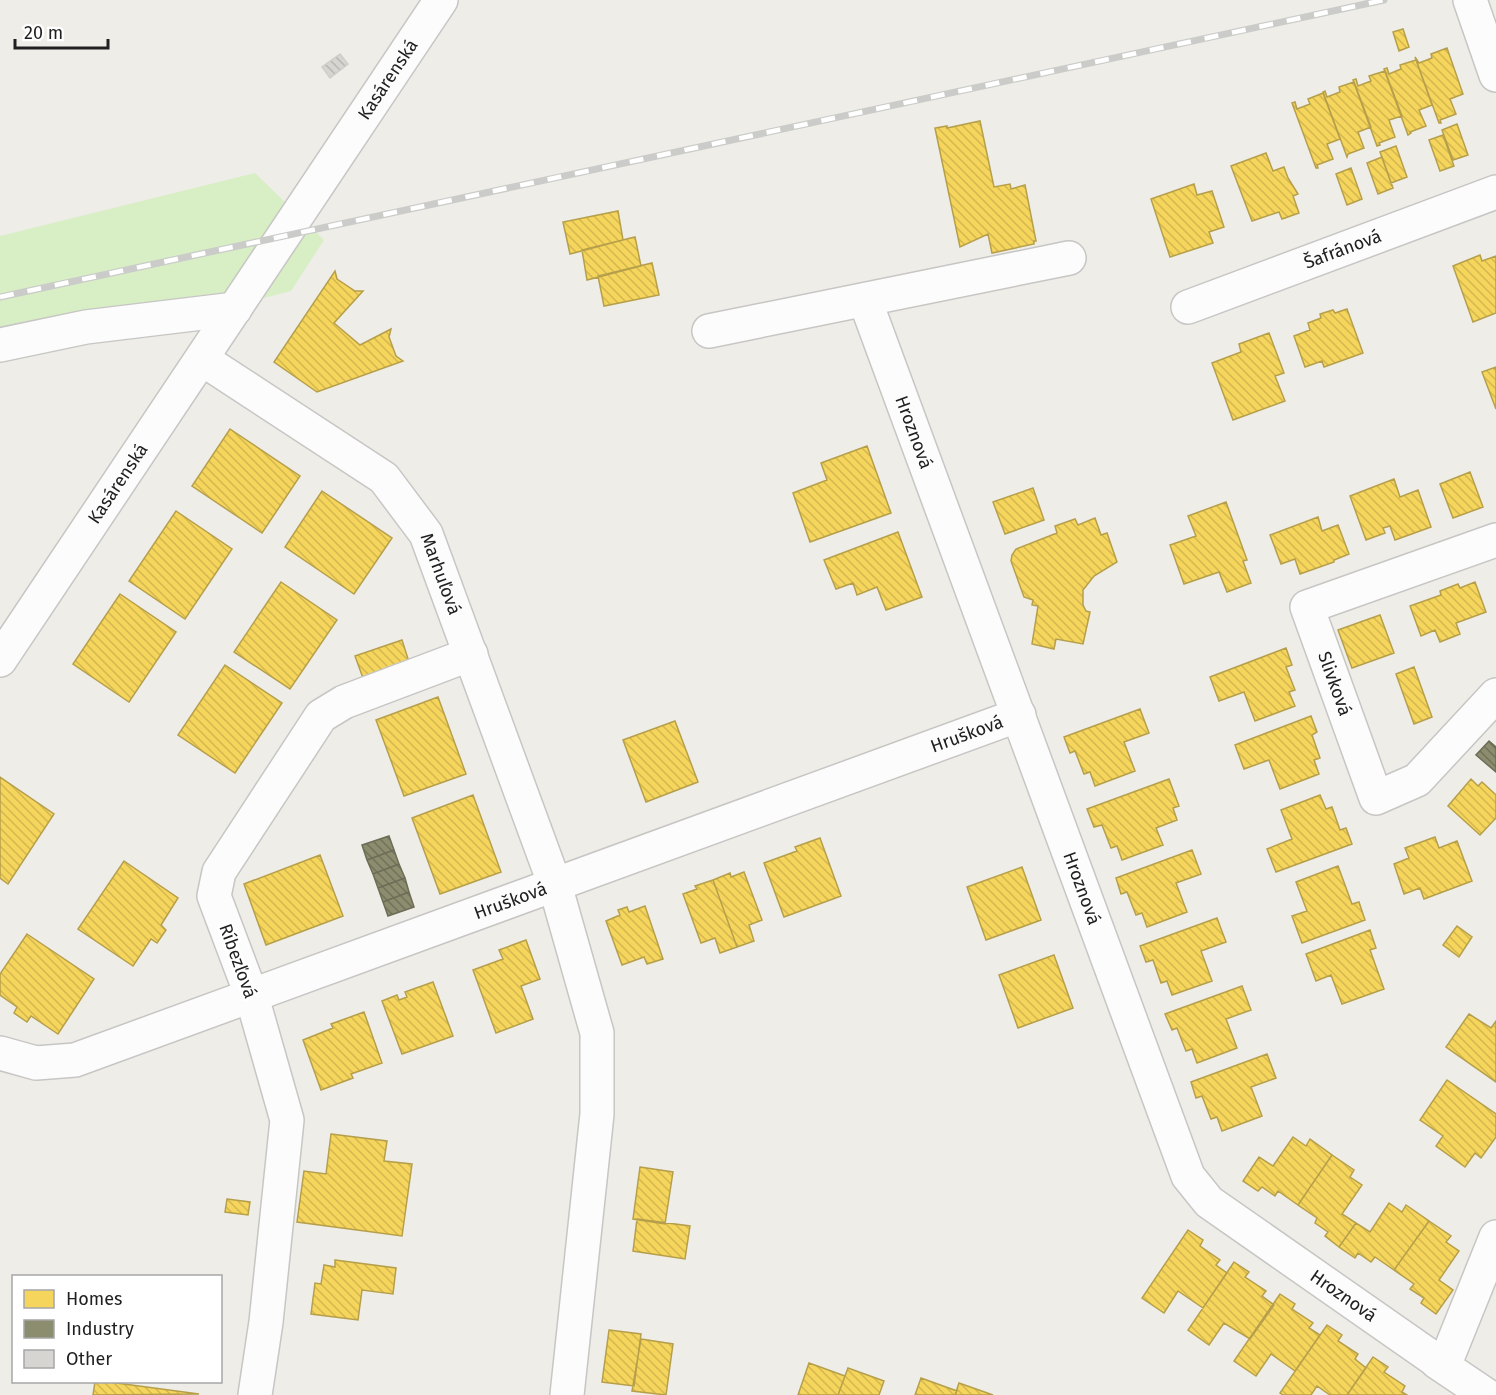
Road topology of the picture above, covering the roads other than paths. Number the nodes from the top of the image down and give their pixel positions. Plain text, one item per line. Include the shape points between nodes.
1 (441, 0) edge
2 (1470, 0) edge
3 (1496, 75) edge
4 (1496, 192) edge
5 (1069, 258) dead end
6 (865, 300) junction
7 (1188, 307) dead end
8 (235, 309) junction
9 (709, 331) dead end
10 (0, 345) edge
11 (202, 359) junction
12 (1496, 540) edge
13 (471, 654) junction
14 (0, 660) edge
15 (1496, 695) edge
16 (1018, 715) junction
17 (555, 885) junction
18 (252, 997) junction
19 (0, 1053) edge
20 (1496, 1237) edge
21 (1440, 1364) junction
22 (255, 1395) edge
23 (567, 1395) edge
24 (1486, 1395) edge

1 - 8 street, Kasárenská
2 - 3 street
4 - 7 street, Šafránová
5 - 6 street
6 - 9 street
6 - 16 street, Hroznová
8 - 10 street via 86,327
8 - 11 street, Kasárenská
11 - 13 street, Marhuľová via 384,478 426,534
11 - 14 street, Kasárenská
12 - 15 street, Slivková via 1307,607 1376,798 1417,780
13 - 17 street, Marhuľová
13 - 18 street, Ríbezľová via 344,702 321,716 219,872 214,896
16 - 17 street, Hrušková
16 - 21 street, Hroznová via 1188,1176 1209,1202
17 - 18 street, Hrušková
17 - 23 street, Marhuľová via 597,1033 597,1114
18 - 19 street, Hrušková via 75,1060 36,1063
18 - 22 street, Ríbezľová via 287,1120
20 - 21 street
21 - 24 street, Hroznová

